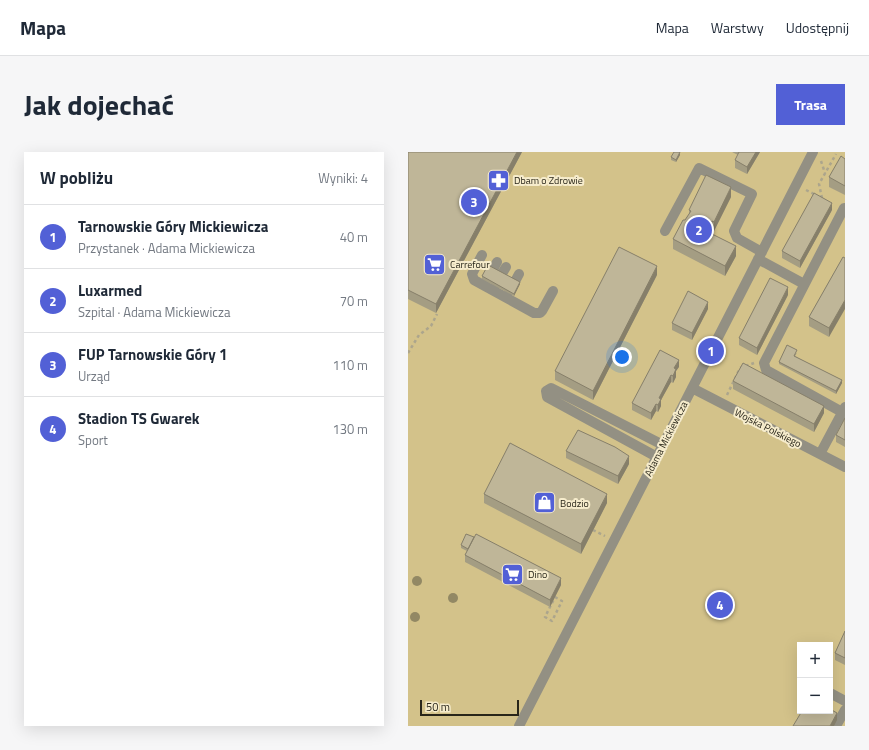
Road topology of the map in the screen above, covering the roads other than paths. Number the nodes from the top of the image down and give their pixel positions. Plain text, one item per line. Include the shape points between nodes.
1 (813, 152) edge
2 (845, 208) edge
3 (665, 231) dead end
4 (482, 255) dead end
5 (760, 256) junction
6 (501, 264) dead end
7 (519, 274) dead end
8 (804, 284) junction
9 (488, 289) junction
10 (553, 291) dead end
11 (506, 298) junction
12 (692, 388) junction
13 (844, 410) edge
14 (663, 445) junction
15 (820, 454) junction
16 (657, 457) junction
17 (845, 467) edge
18 (833, 695) edge
19 (845, 701) edge
20 (845, 710) edge
21 (519, 726) edge
22 (836, 726) edge

1 - 5 street, Adama Mickiewicza
2 - 8 street
3 - 5 street via 699,168 752,194 734,231 737,238
4 - 9 street via 472,276 476,282
5 - 8 street
5 - 12 street, Adama Mickiewicza
6 - 9 street
7 - 11 street
8 - 13 street via 764,363 766,370
9 - 11 street
10 - 11 street via 542,311 537,313
12 - 14 street, Adama Mickiewicza
12 - 15 street, Wojska Polskiego
13 - 15 street
14 - 16 street, Adama Mickiewicza
14 - 16 street via 551,388 546,391 547,397
15 - 17 street, Wojska Polskiego
16 - 21 street, Adama Mickiewicza
18 - 19 street
20 - 22 street

